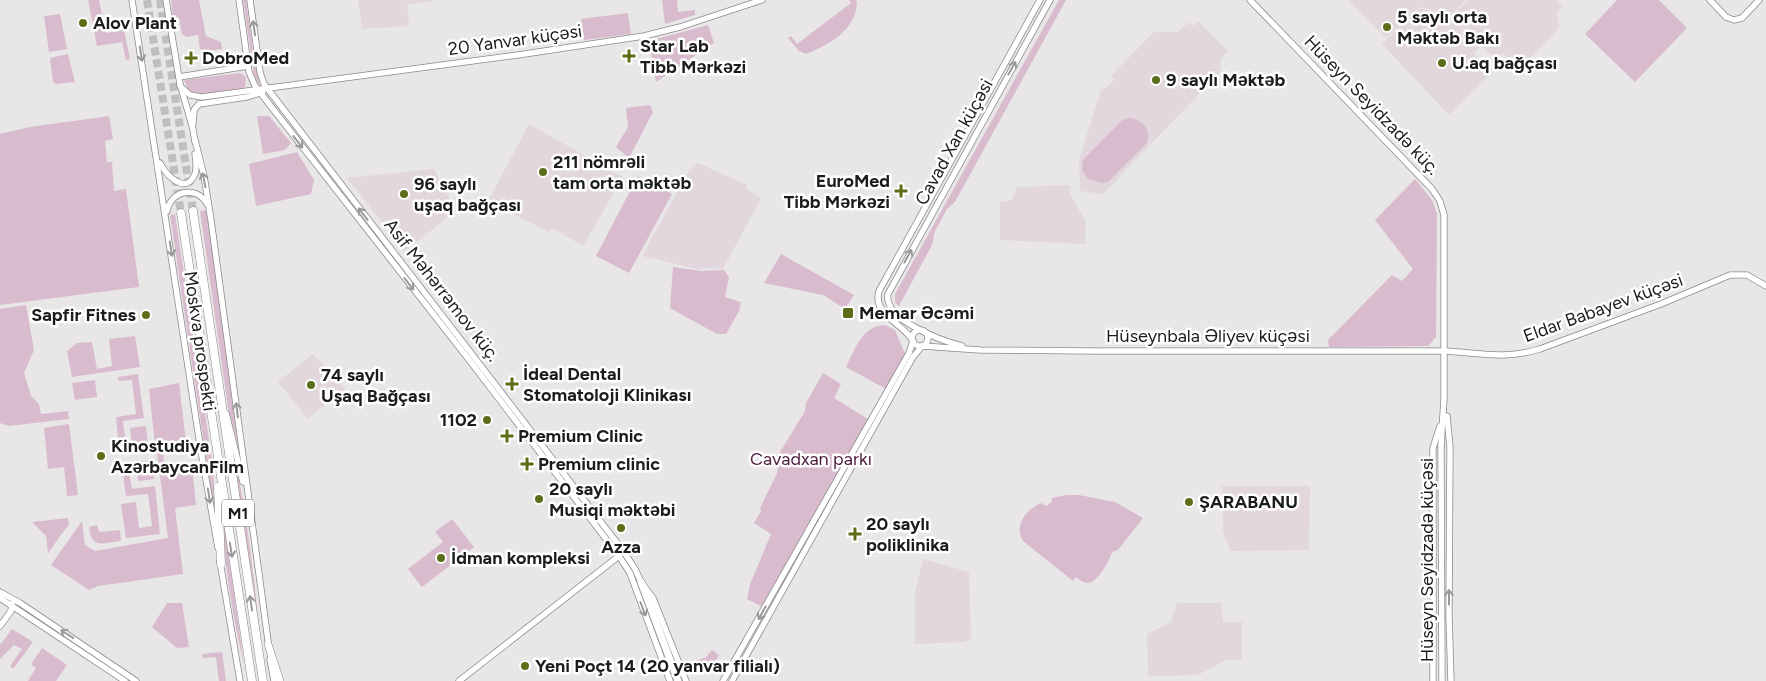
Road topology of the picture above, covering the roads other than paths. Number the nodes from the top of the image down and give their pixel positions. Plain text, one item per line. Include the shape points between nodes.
1 (239, 0) edge
2 (250, 0) edge
3 (762, 0) edge
4 (1040, 0) edge
5 (1050, 0) edge
6 (1250, 0) edge
7 (1710, 0) edge
8 (1759, 0) edge
9 (133, 2) edge
10 (166, 2) edge
11 (248, 66) junction
12 (179, 77) junction
13 (298, 85) junction
14 (180, 86) junction
15 (267, 89) junction
16 (259, 92) junction
17 (277, 101) junction
18 (193, 129) junction
19 (195, 140) junction
20 (157, 156) junction
21 (193, 211) tunnel mouth
22 (210, 211) junction
23 (181, 213) tunnel mouth
24 (166, 220) junction
25 (405, 266) junction
26 (399, 271) junction
27 (1766, 286) edge
28 (924, 332) junction
29 (913, 341) junction
30 (922, 346) junction
31 (972, 349) junction
32 (1444, 351) junction
33 (217, 375) junction
34 (1444, 399) junction
35 (529, 433) junction
36 (216, 450) junction
37 (250, 511) junction
38 (619, 556) junction
39 (221, 564) junction
40 (641, 582) junction
41 (782, 585) junction
42 (0, 592) edge
43 (8, 602) edge
44 (0, 606) edge
45 (1433, 615) junction
46 (1449, 615) junction
47 (0, 626) edge
48 (268, 644) junction
49 (1433, 664) junction
50 (1451, 673) junction
51 (684, 680) edge
52 (124, 681) edge
53 (136, 681) edge
54 (241, 681) edge
55 (252, 681) edge
56 (262, 681) edge
57 (273, 681) edge
58 (280, 681) edge
59 (459, 681) edge
60 (670, 681) edge
61 (724, 681) edge
62 (732, 681) edge
63 (1433, 681) edge
64 (1442, 681) edge
65 (1451, 681) edge

1 - 11 street, Asif Məhərrəmov küç.
15 -> 2 street via 260,72
3 - 13 street, 20 Yanvar küçəsi via 644,36
4 - 29 street, Cavad Xan küçəsi via 879,291 877,300 884,313
28 -> 5 street, Cavad Xan küçəsi via 896,314 889,306 888,294
6 - 32 street, Hüseyn Seyidzadə küç. via 1436,193 1443,208
7 - 8 street via 1726,17 1734,20 1742,18
9 -> 20 street, Moskva prospekti
10 - 12 street
11 - 12 street
11 - 16 street, Asif Məhərrəmov küç.
12 - 14 street
13 - 15 street, 20 Yanvar küçəsi
13 - 17 street via 278,92
14 - 16 street via 190,95 200,97
14 - 18 street
15 - 16 street
15 - 17 street, Asif Məhərrəmov küç.
16 - 18 street via 247,97 199,104 194,110
16 -> 26 street, Asif Məhərrəmov küç.
25 -> 17 street, Asif Məhərrəmov küç.
18 - 19 street
19 - 20 street via 196,172 187,182 172,180
22 -> 19 street, Moskva prospekti
20 - 24 street, Moskva prospekti
21 - 33 highway, Moskva prospekti / M1
22 - 24 street via 204,198 194,192 180,193 171,200
37 -> 22 street, Moskva prospekti
23 - 36 highway, Moskva prospekti / M1
24 -> 39 street, Moskva prospekti
25 - 26 street
25 - 35 street, Asif Məhərrəmov küç.
26 -> 35 street, Asif Məhərrəmov küç.
27 - 32 street, Eldar Babayev küçəsi via 1747,275 1730,275 1661,304 1520,354 1486,356
28 - 29 street via 915,332
28 - 30 street via 928,341
28 - 31 street
29 - 30 street
29 - 41 street
30 - 31 street, Hüseynbala Əliyev küçəsi
30 - 41 street via 912,357
31 - 32 street, Hüseynbala Əliyev küçəsi
32 - 34 street
33 - 37 street
56 -> 33 highway, Moskva prospekti / M1
34 - 45 street via 1433,448
46 -> 34 street via 1450,447
34 - 64 street, Hüseyn Seyidzadə küçəsi, bridge via 1441,443
35 - 38 street, Asif Məhərrəmov küç.
35 - 40 street, Asif Məhərrəmov küç. via 624,552
36 - 39 highway
36 -> 55 highway, Moskva prospekti / M1
37 - 48 street, Moskva prospekti
38 - 59 street
38 -> 60 street, Asif Məhərrəmov küç. via 630,574
39 - 54 street, Moskva prospekti
40 - 51 main road
40 - 51 street, Asif Məhərrəmov küç. via 653,598
41 -> 61 street
41 - 62 street
42 - 43 street
43 - 44 street
43 - 47 street
43 - 52 street
53 -> 43 street via 20,603
45 - 46 street via 1435,625 1441,627 1447,624
45 - 49 street
46 - 50 street
48 - 57 street, Moskva prospekti
48 - 58 main road
49 - 50 street via 1447,664
49 - 63 street
50 - 65 street

